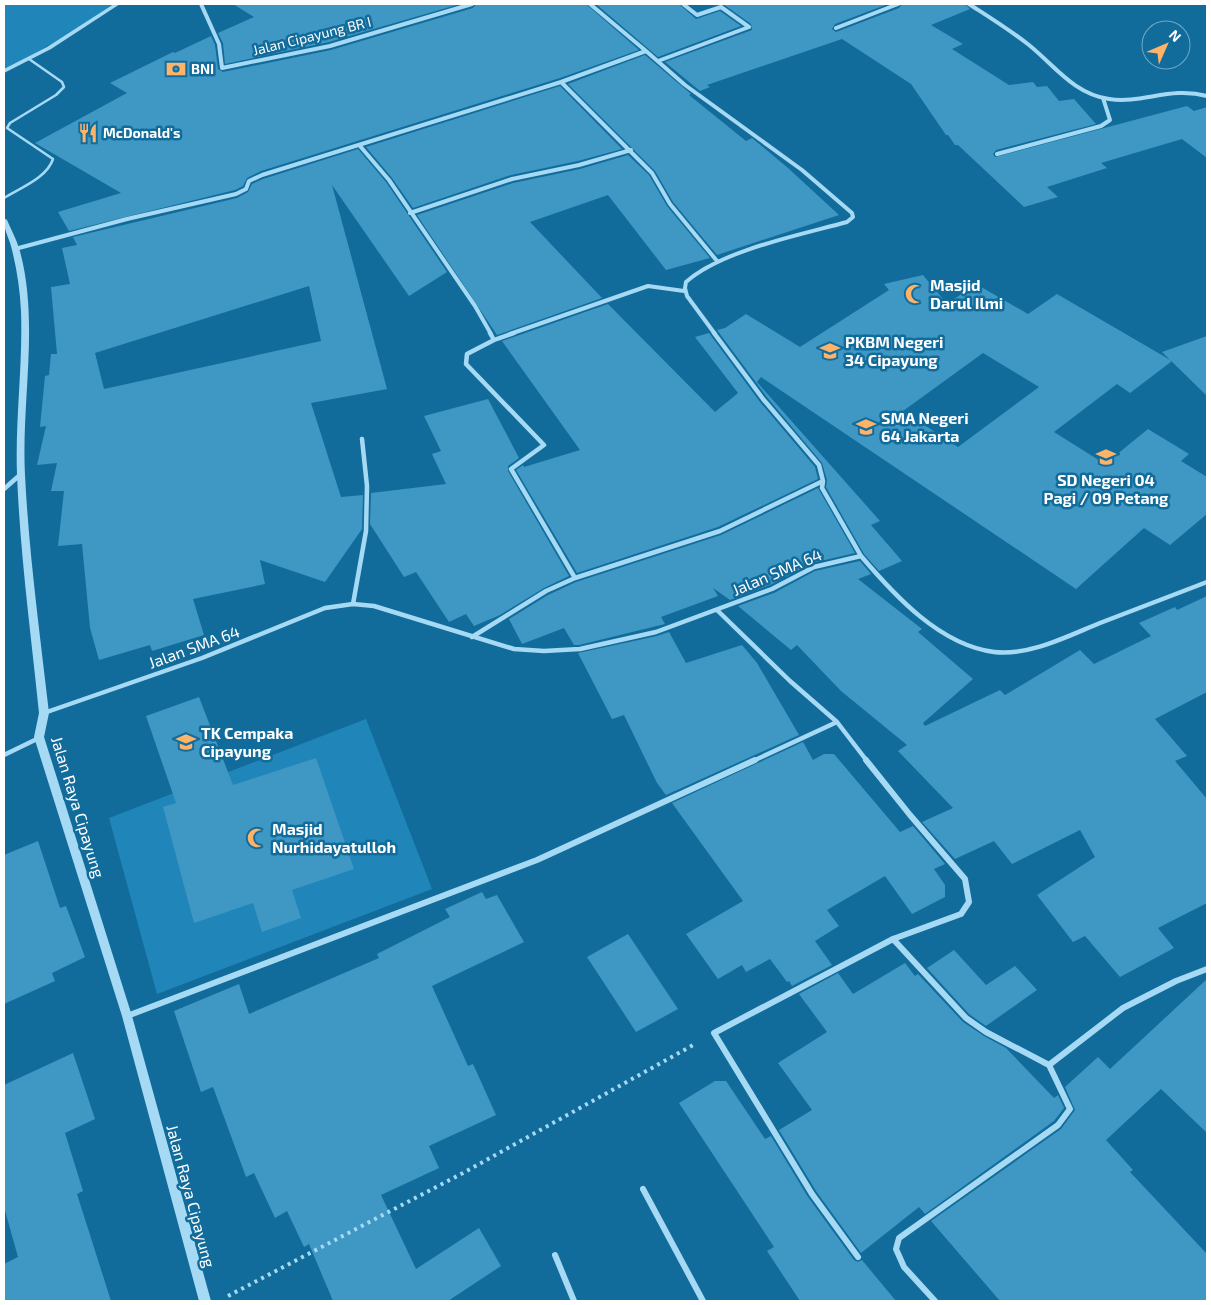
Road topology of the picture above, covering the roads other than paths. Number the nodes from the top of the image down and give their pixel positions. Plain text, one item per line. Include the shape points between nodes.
1 (117, 4) edge
2 (201, 4) edge
3 (472, 4) edge
4 (590, 4) edge
5 (683, 4) edge
6 (898, 4) edge
7 (969, 4) edge
8 (836, 28) dead end
9 (646, 51) junction
10 (29, 58) junction
11 (658, 61) junction
12 (4, 71) edge
13 (561, 82) junction
14 (1207, 96) edge
15 (1103, 98) junction
16 (360, 146) junction
17 (631, 150) junction
18 (997, 154) dead end
19 (4, 198) edge
20 (410, 213) junction
21 (4, 220) edge
22 (14, 249) junction
23 (717, 261) junction
24 (684, 291) junction
25 (494, 340) junction
26 (362, 439) dead end
27 (21, 474) junction
28 (823, 480) junction
29 (4, 489) edge
30 (861, 556) junction
31 (575, 578) junction
32 (1207, 582) edge
33 (353, 604) junction
34 (718, 611) junction
35 (472, 637) junction
36 (44, 713) junction
37 (837, 722) junction
38 (39, 737) junction
39 (4, 755) edge
40 (893, 939) junction
41 (1207, 969) edge
42 (127, 1016) junction
43 (1049, 1065) junction
44 (643, 1189) dead end
45 (555, 1255) dead end
46 (858, 1257) dead end
47 (205, 1301) edge
48 (574, 1301) edge
49 (703, 1301) edge
50 (935, 1301) edge

1 - 10 street
2 - 3 street, Jalan Cipayung BR I via 215,33 222,68 330,46
4 - 9 street
5 - 11 street via 697,15 721,7 749,27
6 - 8 street
7 - 15 street via 1029,45 1064,79
9 - 11 street
9 - 13 street
10 - 12 street
10 - 19 lane via 64,86 7,128 53,159 53,163 42,174
11 - 23 street via 685,85 802,170 854,217 847,222
13 - 16 street
13 - 17 street
14 - 15 street via 1178,90 1114,100
15 - 18 street via 1110,120 1101,126
16 - 20 street via 389,180
16 - 22 street via 252,179 246,190 236,194
17 - 20 street via 512,179
17 - 23 street via 652,173 670,204
20 - 25 street via 475,306
21 - 22 street, Jalan Raya Cipayung
22 - 27 street, Jalan Raya Cipayung via 19,266 25,329
23 - 24 street via 692,274
24 - 25 street via 648,286
24 - 28 street via 763,398 819,465
25 - 31 street via 466,354 466,364 544,445 511,469
26 - 33 street via 367,486 366,531
27 - 29 street
27 - 36 street, Jalan Raya Cipayung
28 - 30 street via 826,498
28 - 31 street via 720,531
30 - 32 street via 878,577 919,614 947,634 994,652 1044,645
30 - 34 street, Jalan SMA 64 via 814,567 772,590
31 - 35 street via 546,591
33 - 35 street, Jalan SMA 64 via 374,606
33 - 36 street, Jalan SMA 64 via 326,608 202,658
34 - 35 street, Jalan SMA 64 via 656,632 580,649 514,649
34 - 37 street
36 - 38 street, Jalan Raya Cipayung
37 - 40 street via 965,879 969,902 961,914
37 - 42 street via 537,860
38 - 39 street
38 - 42 street, Jalan Raya Cipayung
40 - 43 street via 966,1018
40 - 46 street via 714,1033 812,1194
41 - 43 street via 1123,1008
42 - 47 street, Jalan Raya Cipayung
43 - 50 street via 1070,1109 1058,1125 900,1238 896,1249 904,1267
44 - 49 street
45 - 48 street

